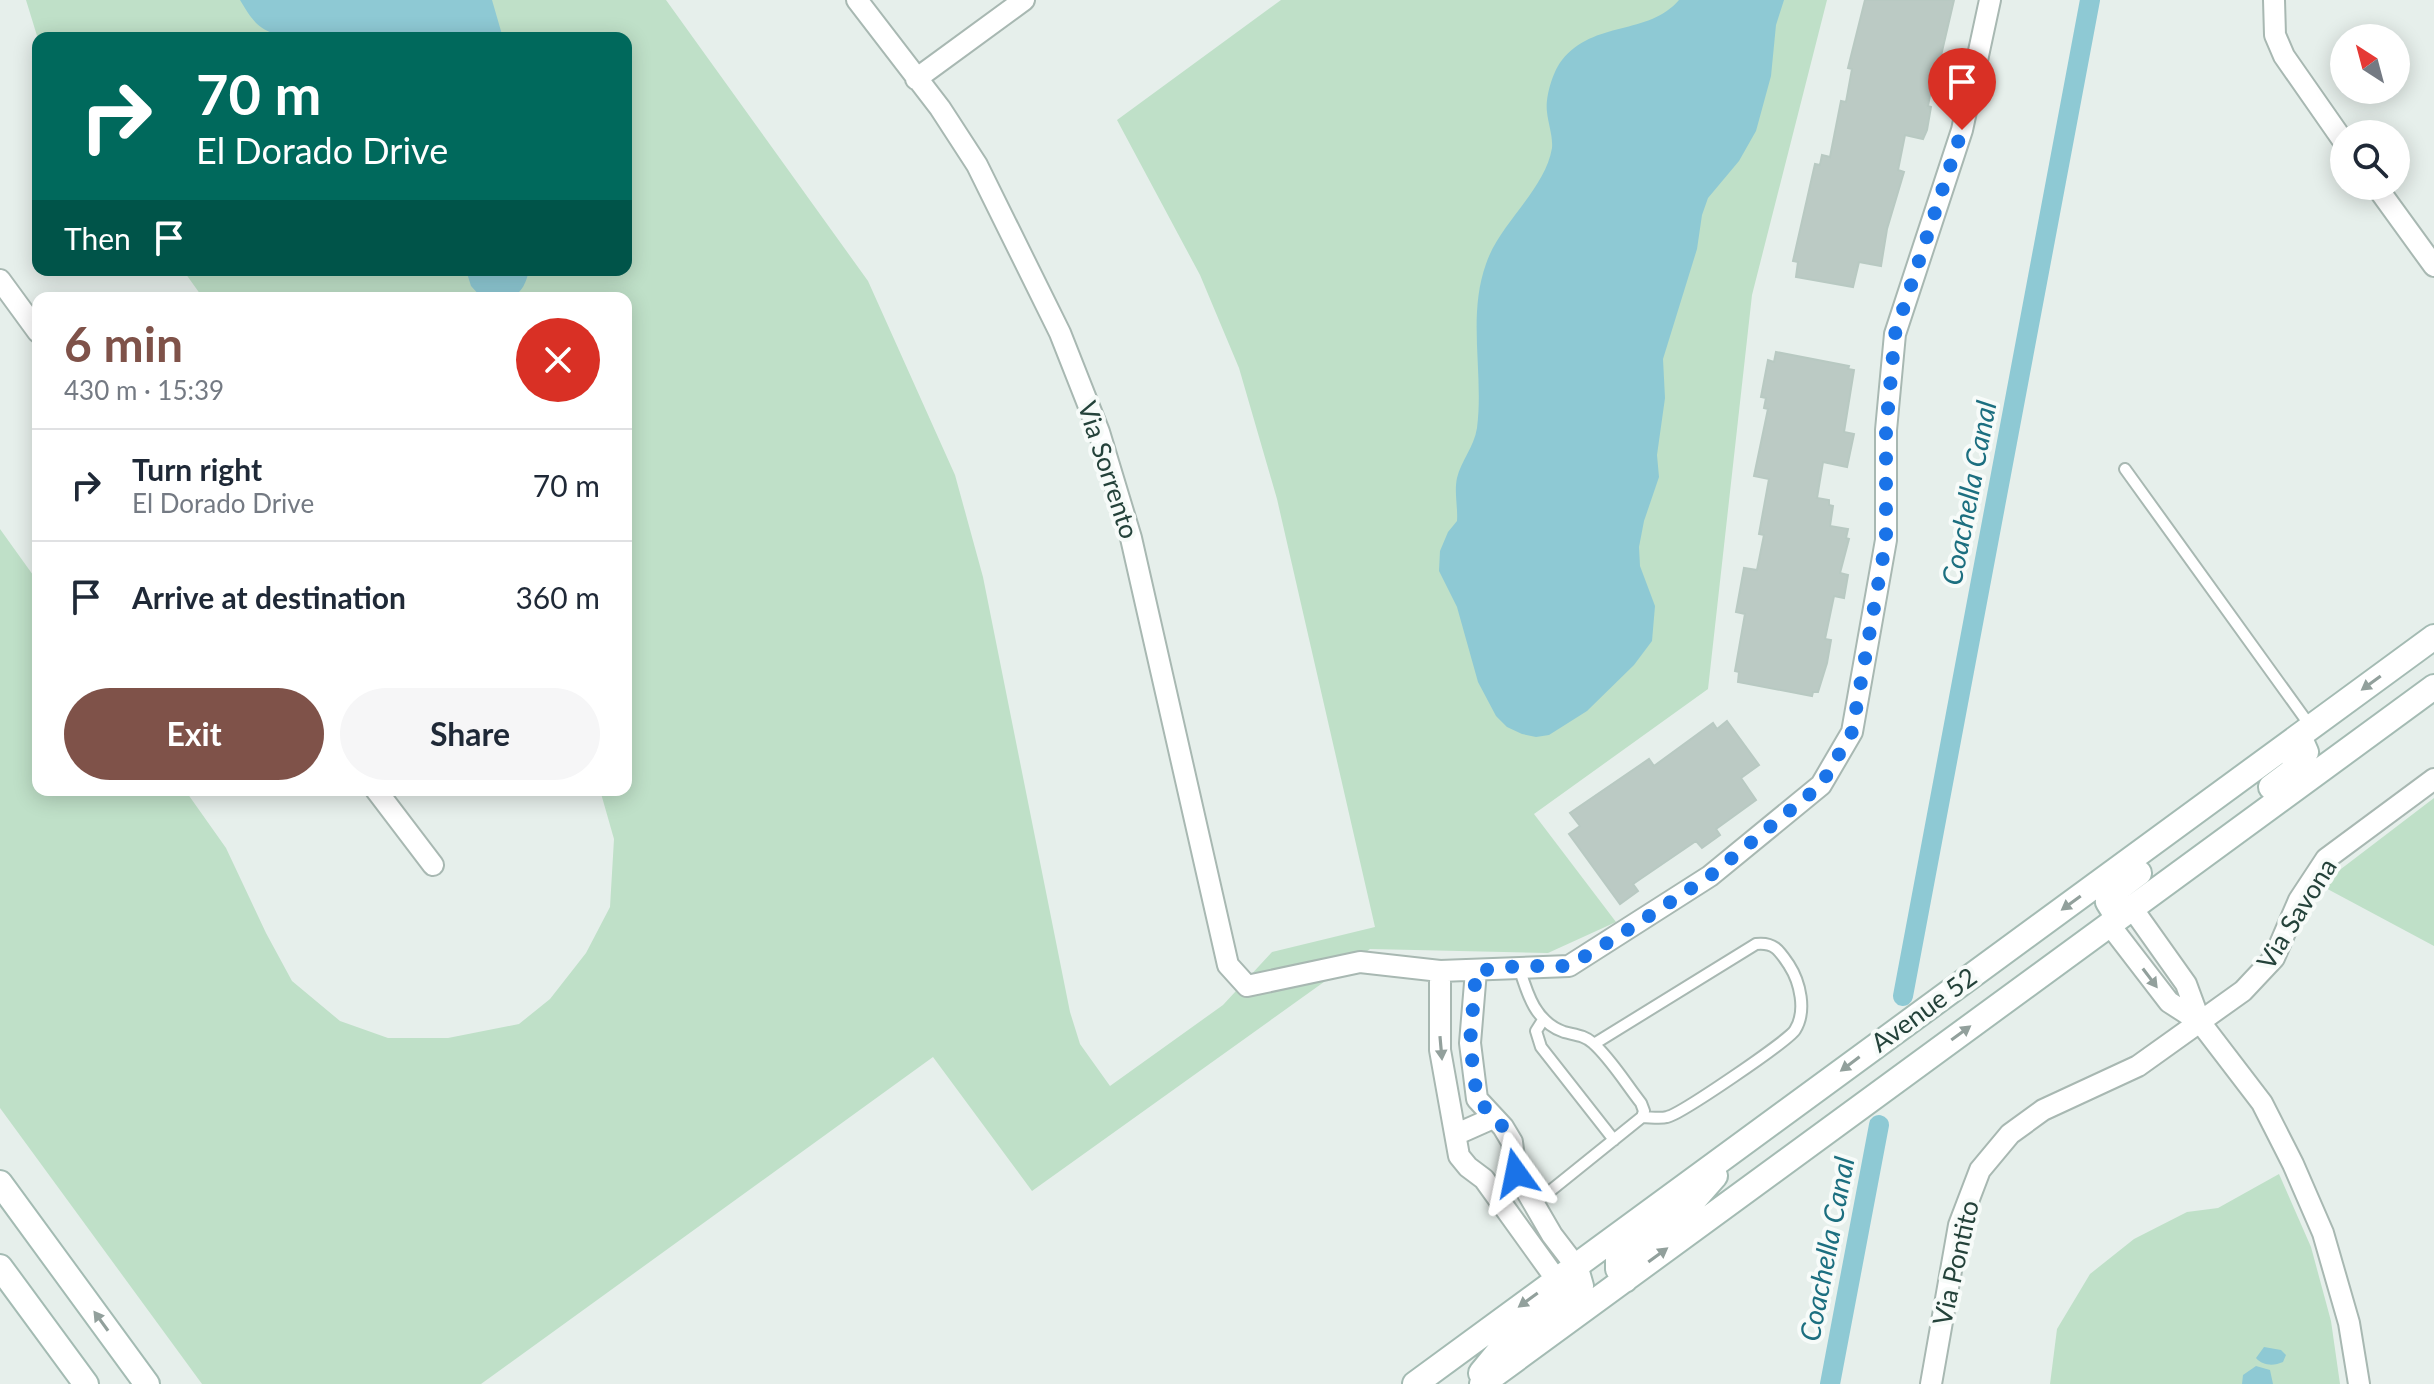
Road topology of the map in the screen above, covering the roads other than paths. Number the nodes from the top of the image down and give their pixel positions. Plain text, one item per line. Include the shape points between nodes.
1 (857, 0) edge
2 (1024, 0) edge
3 (1990, 0) edge
4 (2274, 0) edge
5 (916, 79) junction
6 (2330, 122) edge
7 (2386, 200) edge
8 (2434, 266) edge
9 (0, 280) edge
10 (32, 324) edge
11 (2125, 469) dead end
12 (2434, 637) edge
13 (2434, 687) edge
14 (2305, 731) junction
15 (2434, 779) edge
16 (2220, 794) junction
17 (381, 796) edge
18 (2202, 856) junction
19 (433, 865) dead end
20 (2120, 916) junction
21 (1519, 966) junction
22 (1440, 971) junction
23 (1476, 971) junction
24 (1543, 1020) junction
25 (2200, 1022) junction
26 (1594, 1044) junction
27 (1642, 1117) junction
28 (1493, 1118) junction
29 (1457, 1134) junction
30 (1749, 1139) junction
31 (1614, 1140) junction
32 (0, 1183) edge
33 (1534, 1204) junction
34 (0, 1267) edge
35 (1566, 1272) junction
36 (1625, 1280) junction
37 (86, 1384) edge
38 (147, 1384) edge
39 (1415, 1384) edge
40 (1472, 1384) edge
41 (1482, 1384) edge
42 (1931, 1384) edge
43 (2359, 1384) edge

1 - 5 street, Via Sorrento
2 - 5 street
3 - 21 street via 1962,130 1895,334 1886,430 1886,540 1852,732 1821,785 1710,876 1569,966
4 - 6 street via 2275,35 2284,56
5 - 22 street, Via Sorrento via 983,178 1060,333 1099,432 1131,538 1228,965 1247,986 1360,962
7 - 8 street
9 - 10 street
11 - 14 lane
12 -> 14 main road, Avenue 52
13 - 18 main road, Avenue 52
14 - 16 main road, Avenue 52
14 - 18 main road via 2306,752 2291,772 2245,806
15 - 25 street, Via Savona via 2326,859 2299,900 2274,958 2243,991
16 - 20 main road via 2176,846 2115,891 2108,902
16 -> 30 main road, Avenue 52
17 - 19 street
18 - 20 main road, Avenue 52
20 - 25 street via 2169,1002
36 -> 20 main road, Avenue 52
21 - 23 street
21 - 24 lane
22 - 23 street
22 -> 29 street via 1440,1050
23 - 28 street via 1470,1043 1477,1099
24 - 26 lane
24 - 31 lane via 1536,1031 1541,1047
25 - 42 street, Via Pontito via 2138,1066 2043,1110 2010,1134 1980,1170 1959,1225
25 - 43 street via 2262,1103 2293,1164 2323,1233 2349,1323
26 - 27 lane via 1641,1103
26 - 27 lane via 1756,944 1778,948 1801,995 1800,1019 1790,1037 1668,1117
27 - 31 lane
28 - 29 street
28 - 33 street via 1512,1142 1516,1173
29 - 35 street via 1459,1156
30 - 35 main road, Avenue 52
30 - 36 main road via 1693,1201 1624,1251 1618,1269
31 - 33 lane
38 -> 32 main road
33 - 35 street
34 - 37 main road
35 -> 39 main road, Avenue 52
35 - 40 main road via 1581,1286 1504,1345
36 - 41 main road, Avenue 52

